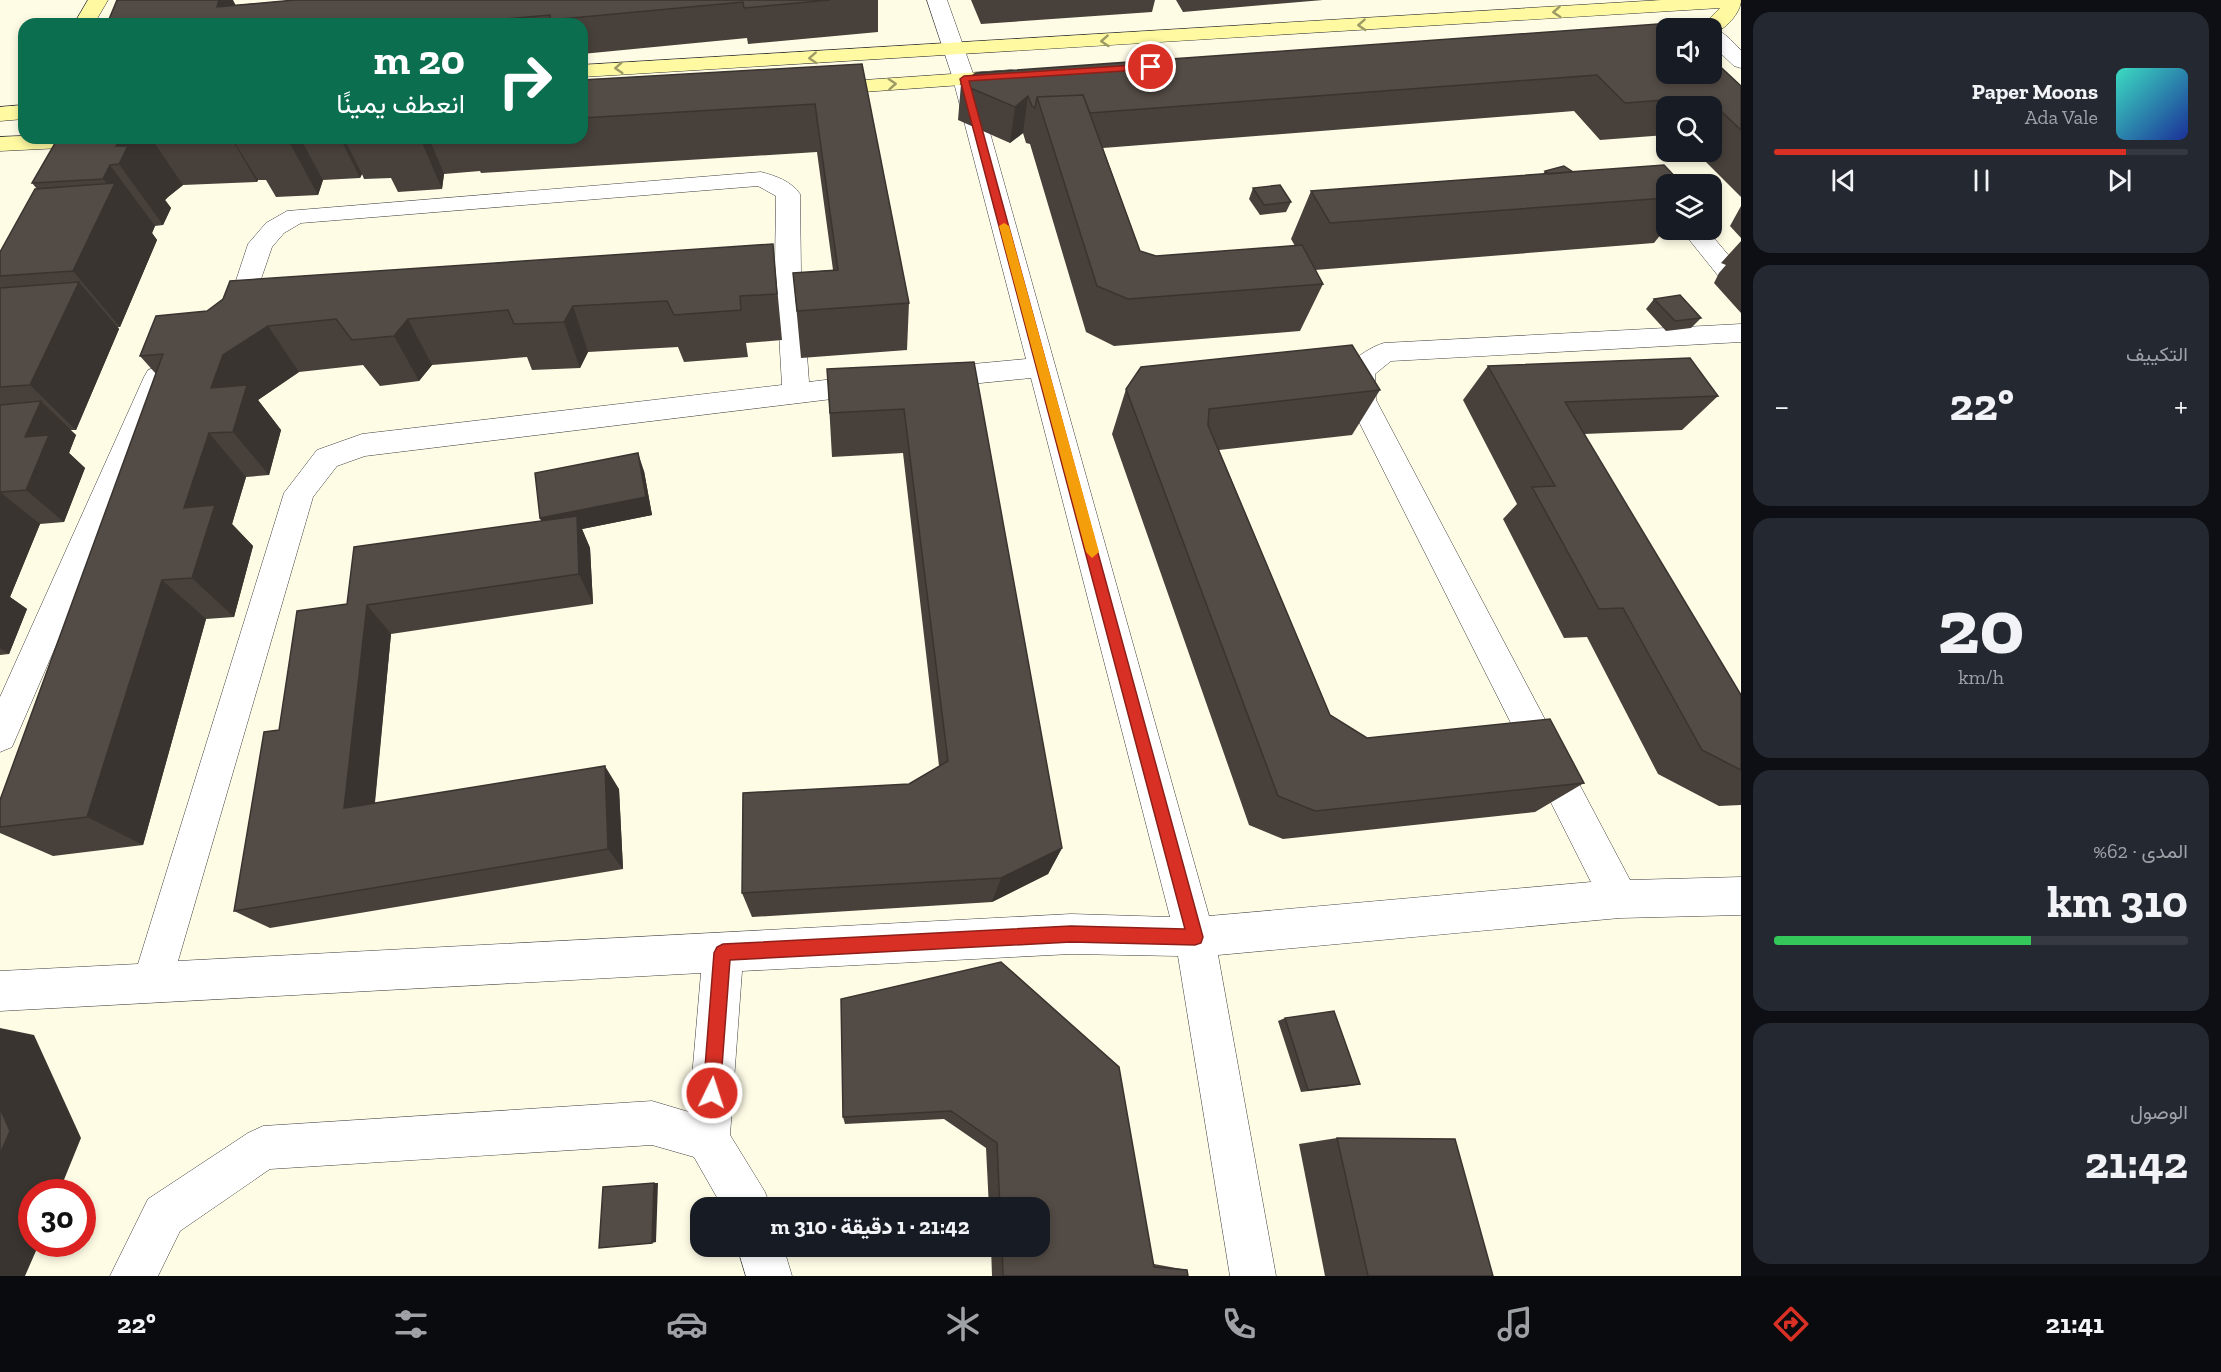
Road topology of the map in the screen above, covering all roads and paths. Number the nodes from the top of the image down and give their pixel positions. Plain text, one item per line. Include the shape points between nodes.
1 (98, 0) edge
2 (937, 0) edge
3 (1736, 1) edge
4 (88, 18) edge
5 (1722, 18) edge
6 (1741, 28) edge
7 (1722, 30) edge
8 (1722, 42) edge
9 (1741, 62) edge
10 (960, 65) junction
11 (588, 71) edge
12 (1035, 74) edge
13 (797, 91) edge
14 (18, 112) edge
15 (0, 114) edge
16 (13, 138) edge
17 (59, 144) edge
18 (74, 146) edge
19 (0, 164) edge
20 (1702, 240) edge
21 (788, 273) junction
22 (705, 278) edge
23 (1741, 287) edge
24 (270, 305) edge
25 (1741, 333) edge
26 (167, 356) edge
27 (1042, 367) junction
28 (796, 393) junction
29 (0, 736) edge
30 (1741, 896) edge
31 (1620, 899) junction
32 (1195, 937) junction
33 (723, 953) junction
34 (152, 983) junction
35 (0, 991) edge
36 (708, 1140) junction
37 (742, 1197) edge
38 (763, 1257) edge
39 (133, 1276) edge
40 (769, 1276) edge
41 (1253, 1276) edge

1 - 4 main road
2 - 10 street
3 - 5 main road
3 -> 10 main road
6 - 7 main road
8 - 9 street
10 -> 11 main road
10 - 12 main road
13 -> 10 main road
10 - 27 street
14 - 15 main road
16 - 19 main road
17 - 18 main road
20 - 23 street
21 - 22 street
21 - 24 street via 788,194 760,179 296,216 260,244 229,313
21 - 28 street
25 - 31 street via 1384,352 1361,371 1362,400
26 - 29 street
27 - 28 street
27 - 32 street
28 - 34 street via 362,446 327,458 299,494
30 - 31 street
31 - 32 street
32 - 33 street via 1071,934
32 - 41 street
33 - 34 street
33 - 36 street
34 - 35 street
36 - 37 street
36 - 39 street via 652,1123 264,1148 164,1215
38 - 40 street

